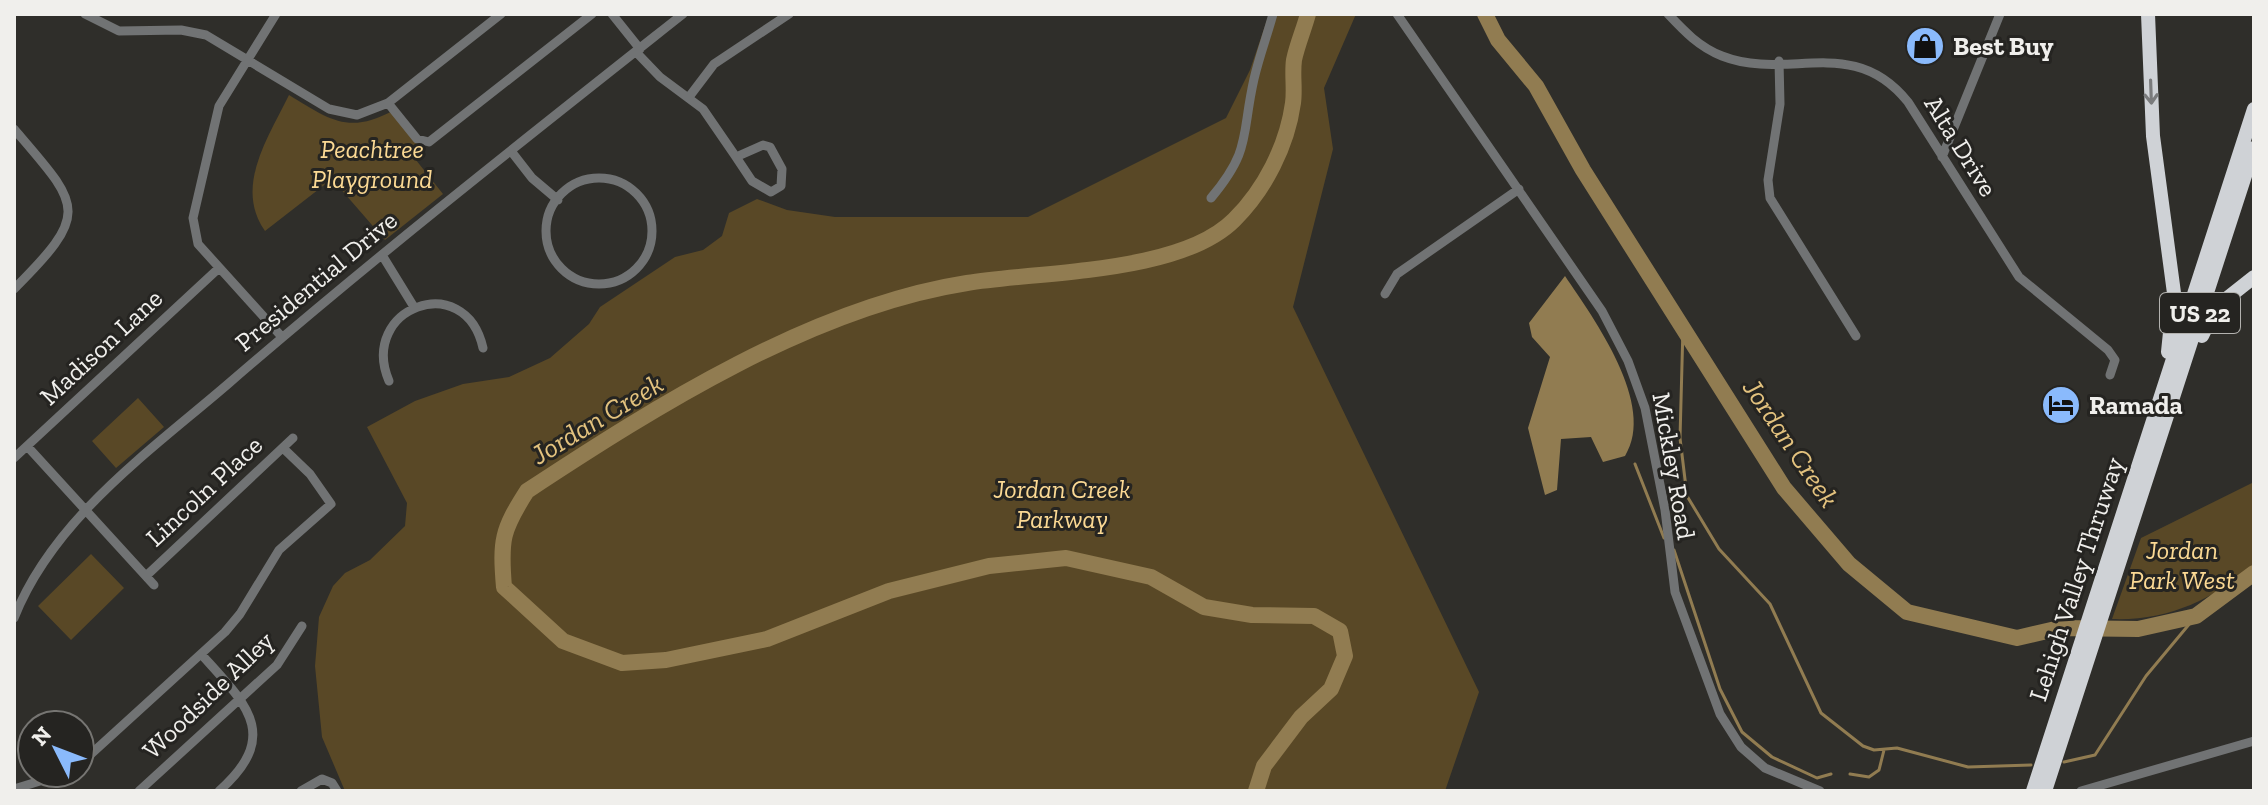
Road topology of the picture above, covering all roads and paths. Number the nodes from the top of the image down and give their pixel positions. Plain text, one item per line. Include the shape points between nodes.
1 (85, 14) edge
2 (276, 14) edge
3 (501, 14) edge
4 (592, 14) edge
5 (612, 14) edge
6 (683, 14) edge
7 (789, 14) edge
8 (1273, 14) edge
9 (1397, 14) edge
10 (1668, 14) edge
11 (2000, 14) edge
12 (2148, 14) edge
13 (638, 50) junction
14 (247, 58) junction
15 (1779, 61) junction
16 (689, 97) junction
17 (388, 103) junction
18 (2254, 109) edge
19 (14, 129) edge
20 (2254, 148) edge
21 (511, 151) junction
22 (736, 157) junction
23 (1942, 157) junction
24 (2254, 165) edge
25 (2254, 181) edge
26 (1519, 189) junction
27 (1211, 198) dead end
28 (558, 200) junction
29 (382, 255) junction
30 (219, 268) junction
31 (2254, 277) edge
32 (14, 289) edge
33 (1385, 294) dead end
34 (414, 307) junction
35 (1856, 336) dead end
36 (282, 337) junction
37 (483, 348) dead end
38 (2110, 375) dead end
39 (389, 381) dead end
40 (2162, 391) junction
41 (293, 438) dead end
42 (27, 446) junction
43 (283, 448) junction
44 (14, 458) edge
45 (2147, 478) junction
46 (86, 511) junction
47 (2112, 565) junction
48 (146, 576) junction
49 (154, 585) dead end
50 (14, 618) edge
51 (302, 626) dead end
52 (201, 654) junction
53 (240, 698) junction
54 (2254, 741) edge
55 (96, 749) edge
56 (2041, 784) edge
57 (139, 791) edge
58 (219, 791) edge
59 (301, 791) edge
60 (337, 791) edge
61 (1820, 791) edge
62 (2081, 791) edge

1 - 14 street via 119,31 206,35
2 - 14 street
3 - 17 street
4 - 17 street via 429,142 417,139
5 - 13 street
6 - 13 street, Presidential Drive
7 - 16 street via 714,64
8 - 27 street via 1255,77 1244,148
9 - 26 street, Mickley Road
10 - 15 street, Alta Drive via 1691,38 1724,56
11 - 23 street
12 -> 40 highway via 2153,136 2174,293
13 - 16 street via 660,77
13 - 21 street, Presidential Drive
14 - 17 street via 338,112 369,113
14 - 30 street via 219,106 193,218 198,244
15 - 23 street, Alta Drive via 1835,61 1880,75 1908,102
15 - 35 street via 1770,198
16 - 22 street
18 - 40 highway, Lehigh Valley Thruway / US 22
19 - 32 street via 58,180 68,212 59,242
20 - 45 highway, Lehigh Valley Thruway / US 22
21 - 28 street
21 - 29 street, Presidential Drive
22 - 22 street via 758,187 771,192 781,186 782,169 770,147
23 - 38 street, Alta Drive via 2019,277 2113,356
24 - 25 highway
26 - 33 street via 1397,274
26 - 61 street, Mickley Road via 1602,311 1628,361 1645,408 1681,612 1731,734 1765,768
28 - 28 street via 590,178 612,178 631,187 652,220 652,240 644,258 608,284 568,275 554,261 547,241 548,219
29 - 34 street
29 - 36 street, Presidential Drive
30 - 36 street
30 - 42 street, Madison Lane
31 - 45 highway via 2211,314
34 - 37 street via 441,304 460,311 475,326
34 - 39 street via 386,338 383,356
36 - 46 street, Presidential Drive
40 - 47 highway, Lehigh Valley Thruway / US 22
41 - 43 street, Lincoln Place
42 - 44 street, Madison Lane
42 - 46 street, Lincoln Place
43 - 48 street, Lincoln Place
43 - 52 street via 331,504 279,550 240,614
45 - 47 highway, Lehigh Valley Thruway / US 22
46 - 48 street, Lincoln Place
46 - 50 street, Presidential Drive via 38,570
47 - 56 highway, Lehigh Valley Thruway / US 22
48 - 49 street, Lincoln Place
51 - 53 street, Woodside Alley via 285,655
52 - 53 street
52 - 55 street
53 - 57 street, Woodside Alley
53 - 58 street via 253,728 251,752
54 - 62 street
59 - 60 street via 322,779

